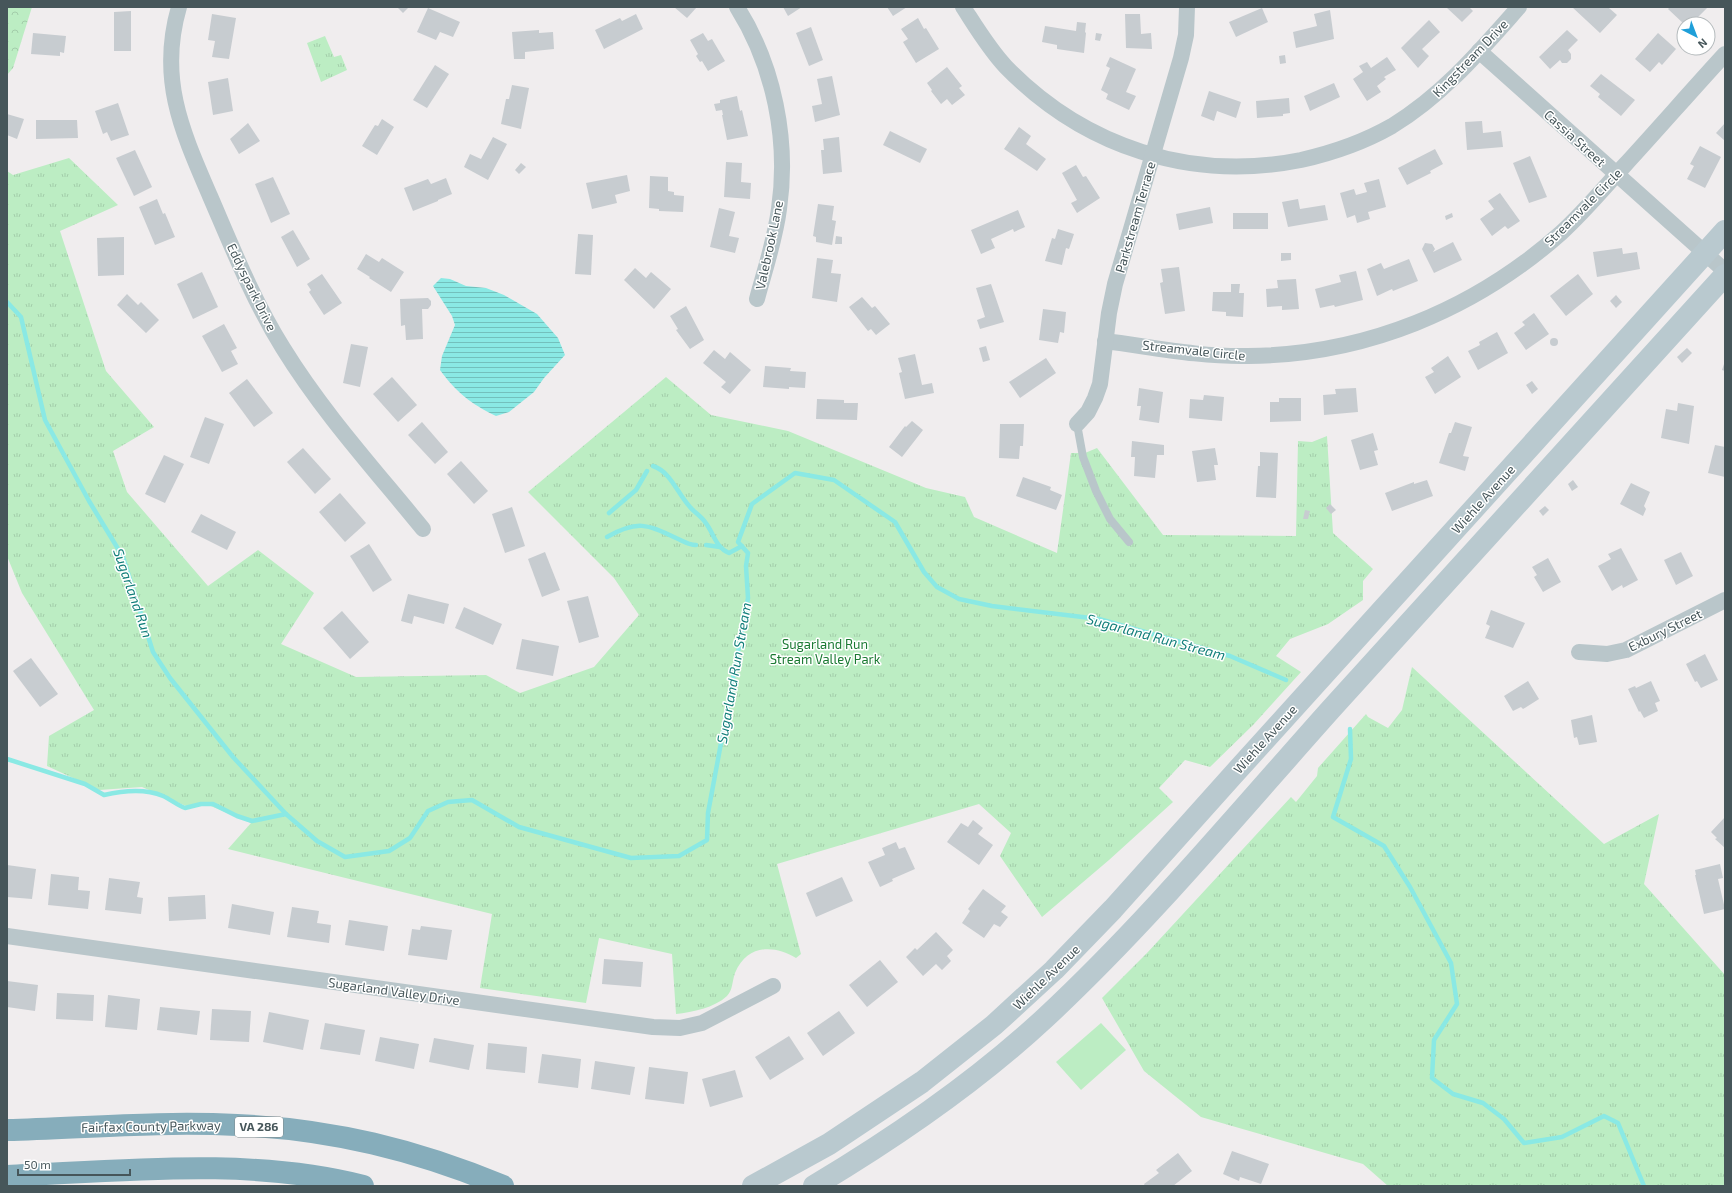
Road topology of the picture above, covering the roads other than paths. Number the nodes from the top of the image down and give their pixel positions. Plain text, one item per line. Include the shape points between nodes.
1 (179, 7) edge
2 (737, 7) edge
3 (962, 7) edge
4 (1188, 7) edge
5 (1519, 7) edge
6 (1479, 52) junction
7 (1725, 54) edge
8 (1152, 156) junction
9 (1616, 174) junction
10 (1725, 232) edge
11 (1705, 254) junction
12 (1725, 271) edge
13 (1725, 275) edge
14 (757, 298) dead end
15 (1106, 341) junction
16 (1077, 424) joint
17 (423, 529) dead end
18 (1129, 542) dead end
19 (1725, 600) edge
20 (1579, 652) dead end
21 (7, 936) edge
22 (773, 986) dead end
23 (7, 1130) edge
24 (7, 1176) edge
25 (363, 1186) edge
26 (503, 1186) edge
27 (753, 1186) edge
28 (814, 1186) edge

1 - 17 street, Eddyspark Drive via 172,44 171,74 174,100 181,126 252,292 282,347 323,407
2 - 14 street, Valebrook Lane via 759,50 770,83 781,144 782,178 779,210
3 - 8 street, Kingstream Drive via 986,44 1034,94 1093,133
4 - 8 street, Parkstream Terrace via 1181,58
5 - 6 street, Kingstream Drive
6 - 8 street, Kingstream Drive via 1422,106 1391,126 1352,145 1317,156 1249,167 1214,167
6 - 9 street, Cassia Street
7 - 9 street, Streamvale Circle
8 - 15 street, Parkstream Terrace via 1115,284
9 - 11 street, Cassia Street
9 - 15 street, Streamvale Circle via 1563,231 1498,281 1462,303 1423,321 1380,336 1311,352 1247,356 1218,355
10 - 11 main road, Wiehle Avenue
11 - 12 street, Cassia Street
11 - 27 main road, Wiehle Avenue via 1087,937 994,1025 928,1077 829,1144
13 - 28 main road via 1089,976 1000,1057 916,1122
15 - 16 street, Parkstream Terrace via 1100,384 1088,412
16 - 18 lane via 1083,457 1096,491 1110,519
19 - 20 street, Exbury Street via 1626,650 1607,654
21 - 22 street, Sugarland Valley Drive via 653,1027 680,1028 702,1023
23 - 26 highway, Fairfax County Parkway / VA 286 via 178,1124 292,1129 360,1140 417,1154
24 - 25 highway via 222,1169 305,1175

